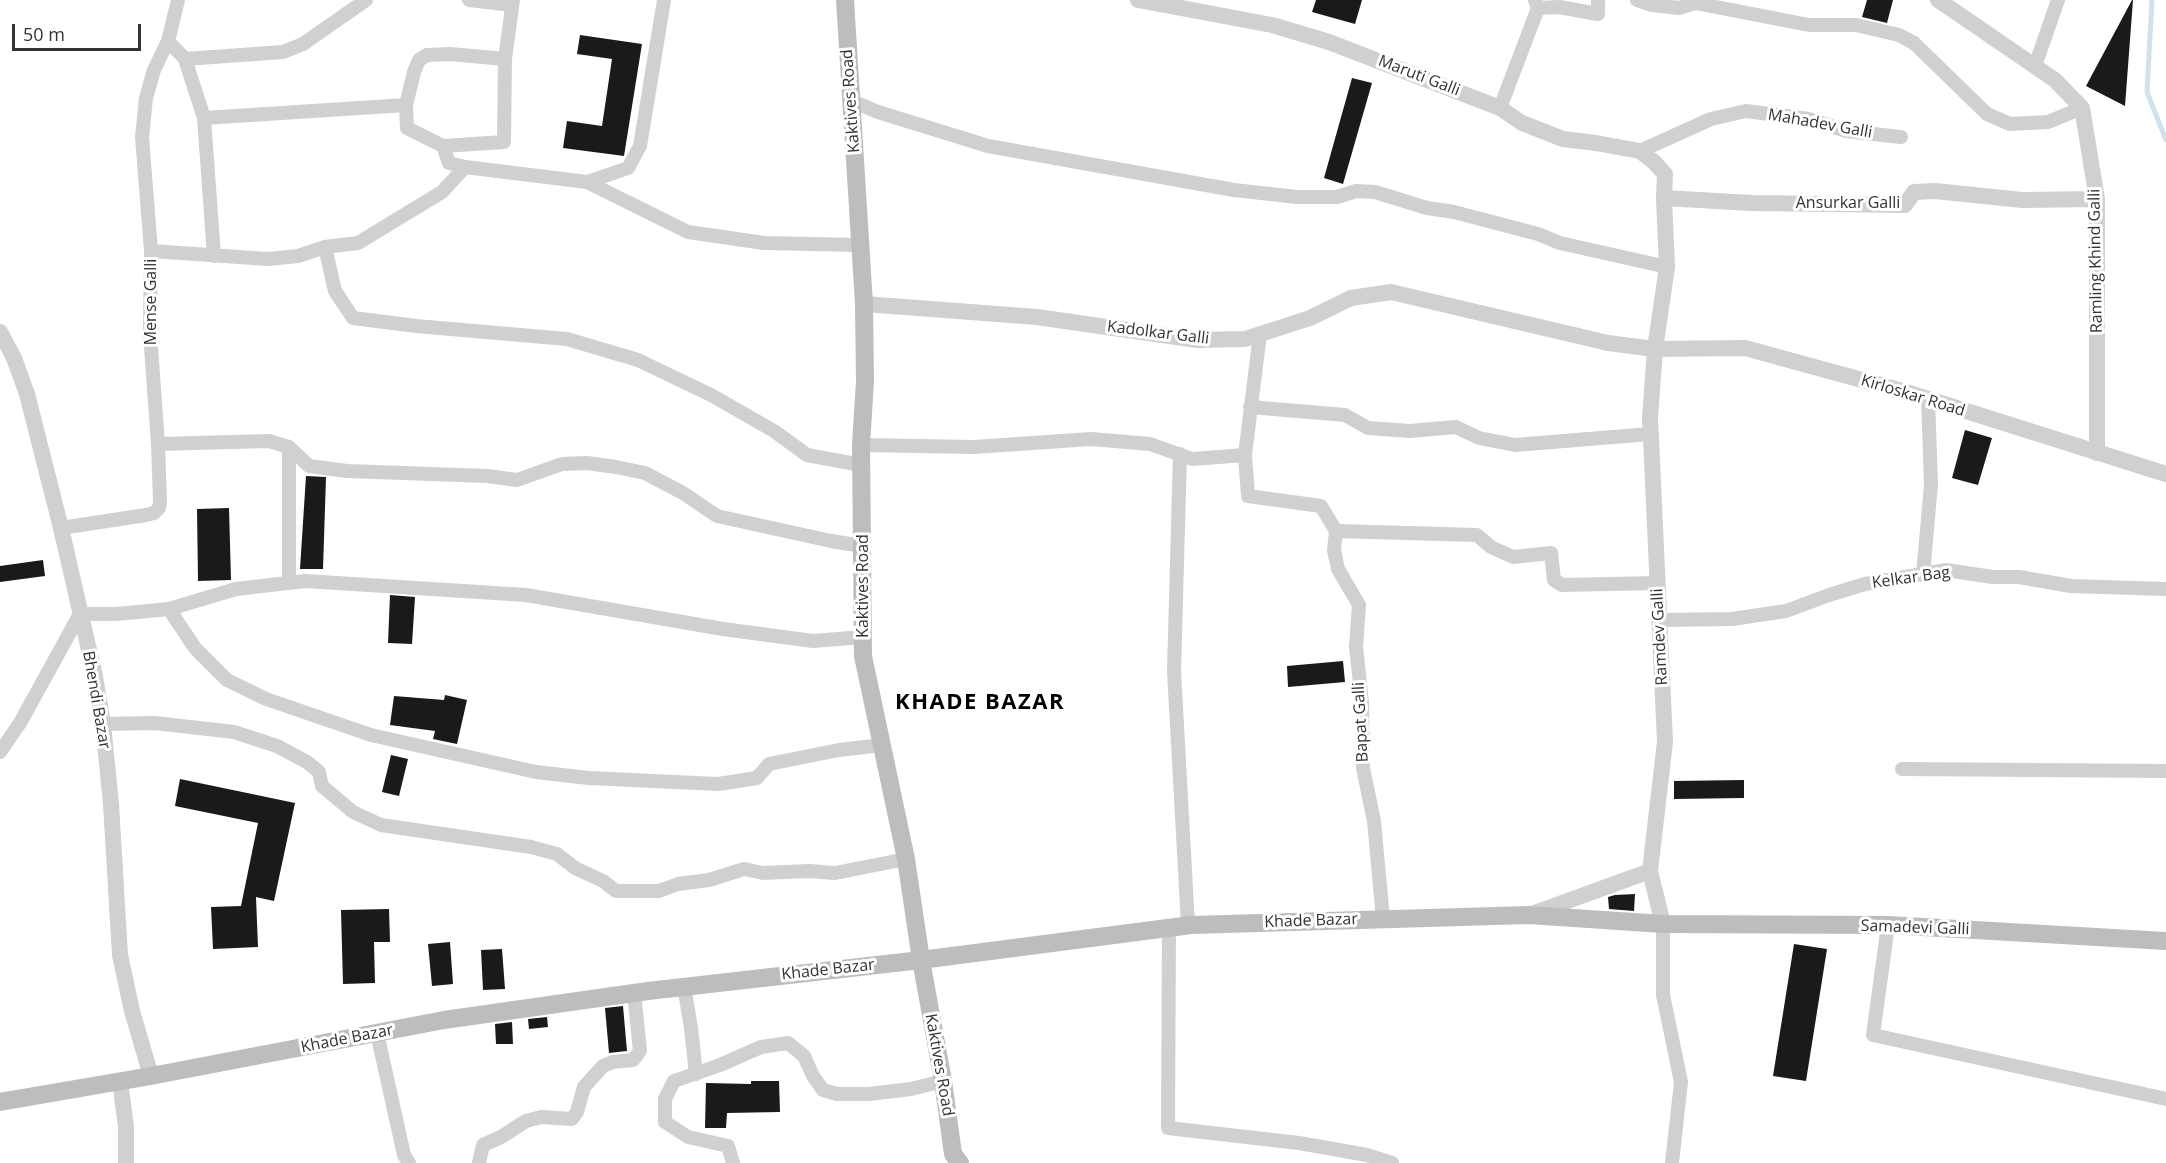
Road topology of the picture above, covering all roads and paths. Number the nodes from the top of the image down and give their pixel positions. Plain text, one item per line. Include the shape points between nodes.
1 (178, 0) edge
2 (366, 0) edge
3 (469, 0) edge
4 (664, 0) edge
5 (845, 0) edge
6 (1138, 0) edge
7 (1598, 0) edge
8 (1637, 0) edge
9 (1938, 0) edge
10 (2058, 0) edge
11 (512, 3) edge
12 (1537, 4) edge
13 (168, 41) junction
14 (185, 59) junction
15 (505, 59) junction
16 (2035, 66) junction
17 (852, 102) junction
18 (406, 105) junction
19 (1500, 108) junction
20 (2082, 108) junction
21 (204, 118) junction
22 (1901, 137) dead end
23 (443, 146) junction
24 (1640, 151) junction
25 (465, 167) junction
26 (587, 182) junction
27 (1664, 198) junction
28 (2097, 199) junction
29 (860, 245) junction
30 (325, 247) junction
31 (151, 251) junction
32 (214, 256) junction
33 (1667, 267) junction
34 (864, 304) junction
35 (0, 332) edge
36 (1260, 334) junction
37 (1655, 349) junction
38 (1928, 399) junction
39 (1250, 407) junction
40 (1650, 434) junction
41 (158, 444) junction
42 (861, 445) junction
43 (289, 447) junction
44 (2097, 453) junction
45 (1180, 454) junction
46 (1245, 455) junction
47 (861, 465) junction
48 (2166, 474) edge
49 (61, 528) junction
50 (1336, 531) junction
51 (862, 546) junction
52 (1923, 575) junction
53 (289, 583) junction
54 (1657, 584) junction
55 (2166, 589) edge
56 (170, 609) junction
57 (80, 614) junction
58 (1659, 620) junction
59 (863, 637) junction
60 (103, 724) junction
61 (882, 745) junction
62 (0, 752) edge
63 (1902, 769) dead end
64 (2166, 771) edge
65 (906, 859) junction
66 (1650, 872) junction
67 (1529, 915) junction
68 (1383, 919) junction
69 (1663, 924) junction
70 (1888, 925) junction
71 (1178, 926) junction
72 (2166, 941) edge
73 (921, 960) junction
74 (684, 986) junction
75 (634, 993) junction
76 (377, 1033) junction
77 (696, 1074) junction
78 (151, 1076) junction
79 (120, 1081) junction
80 (943, 1081) junction
81 (2166, 1099) edge
82 (0, 1102) edge
83 (126, 1163) edge
84 (409, 1163) edge
85 (479, 1163) edge
86 (733, 1163) edge
87 (960, 1163) edge
88 (1392, 1163) edge
89 (1672, 1163) edge

1 - 13 street, Mense Galli
2 - 14 street via 303,44 283,52
3 - 11 street
4 - 26 street via 640,146 628,168
5 - 17 main road, Kaktives Road
6 - 19 street, Maruti Galli via 1272,25 1394,66
7 - 12 street via 1598,14
8 - 20 street via 1679,8 1695,3 1809,25 1856,25 1899,35 1914,43 1987,114 2010,124 2048,122
9 - 16 street
10 - 16 street
11 - 15 street
12 - 19 street
13 - 14 street
13 - 31 street, Mense Galli via 149,88 142,137
14 - 21 street
15 - 18 street via 427,55 419,60
15 - 23 street via 504,142
16 - 20 street
17 - 29 main road, Kaktives Road
17 - 33 street via 988,146 1234,190 1297,197 1375,192 1560,243
18 - 21 street
18 - 23 street via 407,128
19 - 24 street, Maruti Galli via 1522,123 1563,140
20 - 28 street, Ramling Khind Galli
21 - 32 street
22 - 24 street, Mahadev Galli via 1746,111 1711,119
23 - 25 street via 449,164
24 - 27 street via 1665,174
25 - 26 street
25 - 30 street via 442,192 386,227 358,243
26 - 29 street via 688,232 764,243
27 - 28 street, Ansurkar Galli via 1905,205 1914,192 1935,191 2022,200
27 - 33 street, Ramdev Galli
28 - 44 street, Ramling Khind Galli
29 - 34 main road, Kaktives Road
30 - 32 street via 267,259
30 - 47 street via 335,291 353,318 567,339 638,360 711,395 807,455
31 - 32 street
31 - 41 street, Mense Galli via 150,333
33 - 37 street, Ramdev Galli
34 - 36 street, Kadolkar Galli via 1038,317 1197,340 1245,339
34 - 42 main road, Kaktives Road
35 - 49 street, Bhendi Bazar via 27,394
36 - 37 street, Kadolkar Galli via 1310,318 1351,298 1391,292 1608,343
36 - 39 street
37 - 38 street, Kirloskar Road via 1745,348
37 - 40 street, Ramdev Galli
38 - 44 street, Kirloskar Road
38 - 52 street via 1931,484
39 - 40 street via 1345,416 1368,428 1410,431 1456,427 1479,438 1515,445
39 - 46 street
40 - 54 street, Ramdev Galli
41 - 43 street via 269,441
41 - 49 street, Mense Galli via 160,502 154,513
42 - 45 street via 974,447 1091,439 1150,444
42 - 47 main road, Kaktives Road
43 - 51 street via 309,466 347,471 517,480 562,464 616,467 645,473 717,516
43 - 53 street
44 - 48 street, Kirloskar Road
45 - 46 street via 1192,459
45 - 71 street via 1174,671
46 - 50 street via 1248,496 1321,506
47 - 51 main road, Kaktives Road
49 - 57 street, Bhendi Bazar
50 - 54 street via 1477,535 1513,557 1551,553 1554,580 1562,585
50 - 68 street, Bapat Galli via 1338,569 1359,605 1356,647 1363,768 1374,821
51 - 59 main road, Kaktives Road
52 - 55 street, Kelkar Bag via 1946,570 2071,586
52 - 58 street, Kelkar Bag via 1865,584 1786,611 1731,619
53 - 56 street via 236,589
53 - 59 street via 526,595 813,641
54 - 58 street, Ramdev Galli
56 - 57 street
56 - 61 street via 195,648 227,680 266,699 371,735 536,772 718,784 757,778 769,764
57 - 60 street, Bhendi Bazar
57 - 62 street
58 - 66 street, Ramdev Galli via 1665,742
59 - 61 main road, Kaktives Road via 863,656
60 - 65 street via 155,723 234,732 277,746 307,762 320,772 322,786 353,812 381,825 557,854 616,891 659,891 744,869 763,873 835,873
60 - 78 street, Bhendi Bazar via 120,955
61 - 65 main road, Kaktives Road
63 - 64 street
65 - 73 main road, Kaktives Road
66 - 67 street
66 - 69 street, Ramdev Galli
67 - 68 main road, Khade Bazar
67 - 69 main road, Khade Bazar
68 - 71 main road, Khade Bazar
69 - 70 main road, Samadevi Galli
69 - 89 street via 1663,995 1681,1082
70 - 72 main road, Samadevi Galli
70 - 81 street via 1873,1035
71 - 73 main road, Khade Bazar
71 - 88 street via 1168,1128 1299,1143
73 - 74 main road, Khade Bazar
73 - 80 main road, Kaktives Road
74 - 75 main road, Khade Bazar
74 - 77 street
75 - 76 main road, Khade Bazar
75 - 85 street via 640,1051 633,1060 603,1066 584,1087 572,1119 541,1117 526,1121 483,1145
76 - 78 main road, Khade Bazar
76 - 84 street
77 - 80 street via 761,1047 788,1043 804,1056 823,1090 837,1094 911,1089
77 - 86 street via 674,1081 665,1099 665,1122 688,1137 728,1146
78 - 79 main road, Khade Bazar
79 - 82 main road, Khade Bazar
79 - 83 street
80 - 87 main road, Kaktives Road via 953,1154

